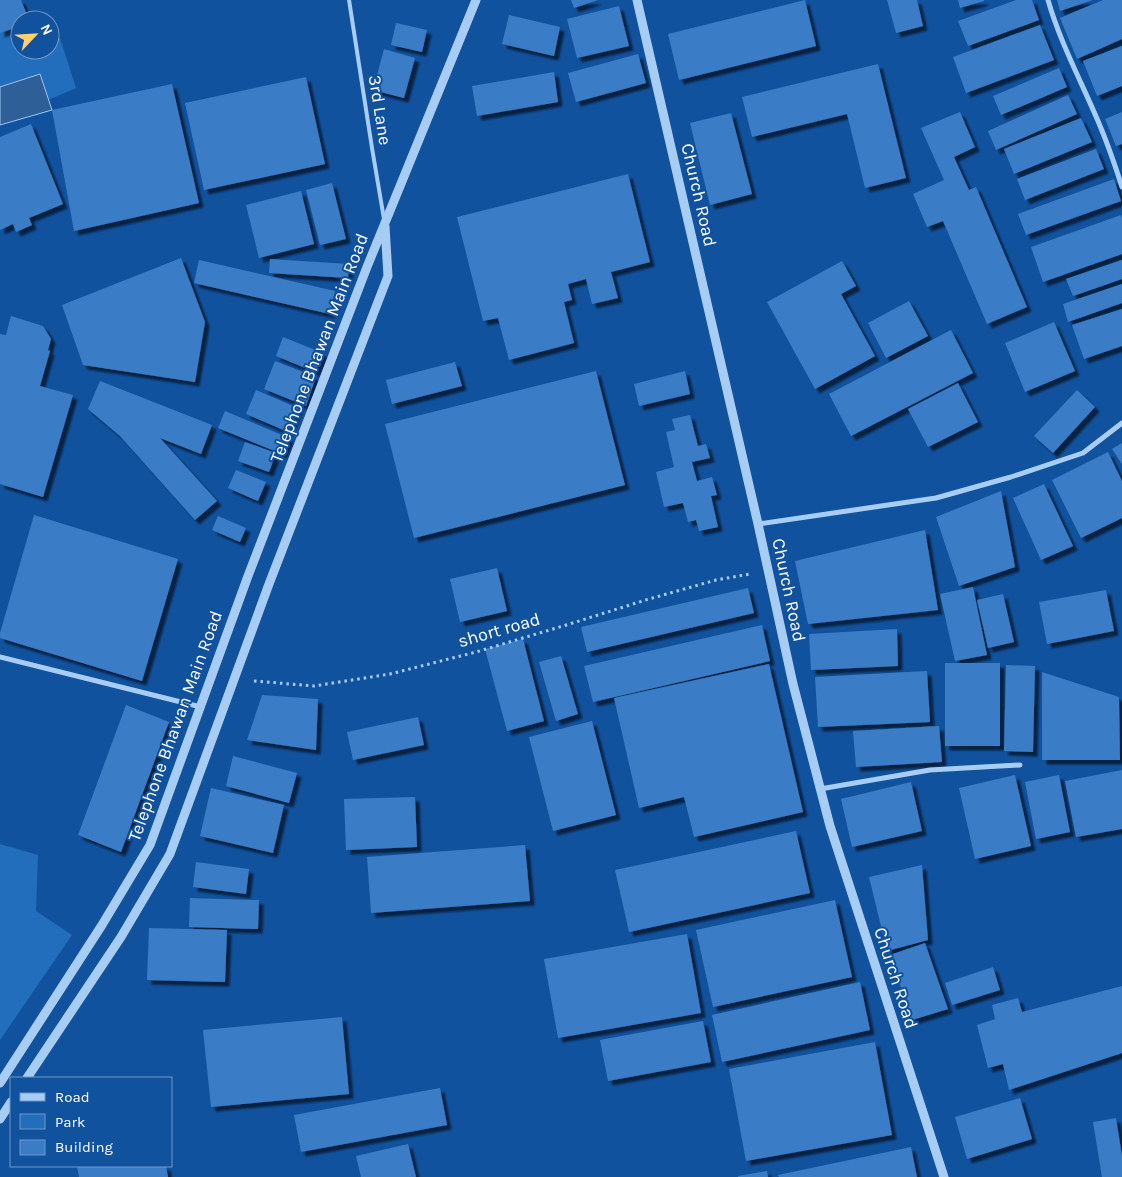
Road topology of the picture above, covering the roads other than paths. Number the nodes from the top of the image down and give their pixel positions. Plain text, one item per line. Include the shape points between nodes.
1 (349, 0) edge
2 (476, 0) edge
3 (637, 0) edge
4 (1048, 0) edge
5 (1122, 187) edge
6 (385, 223) junction
7 (1122, 423) edge
8 (758, 524) junction
9 (0, 657) edge
10 (200, 707) junction
11 (1020, 765) dead end
12 (820, 790) junction
13 (28, 1077) edge
14 (0, 1084) edge
15 (10, 1104) edge
16 (0, 1119) edge
17 (944, 1177) edge

1 - 6 lane, 3rd Lane
2 - 6 street
3 - 8 street, Church Road
4 - 5 street
6 - 10 street, Telephone Bhawan Main Road
6 - 13 street, Telephone Bhawan Main Road via 388,276 269,584 170,854 121,937
7 - 8 street via 1083,453 936,498
8 - 12 street, Church Road
9 - 10 street
10 - 14 street, Telephone Bhawan Main Road via 150,845
11 - 12 street via 930,770
12 - 17 street, Church Road
15 - 16 street

